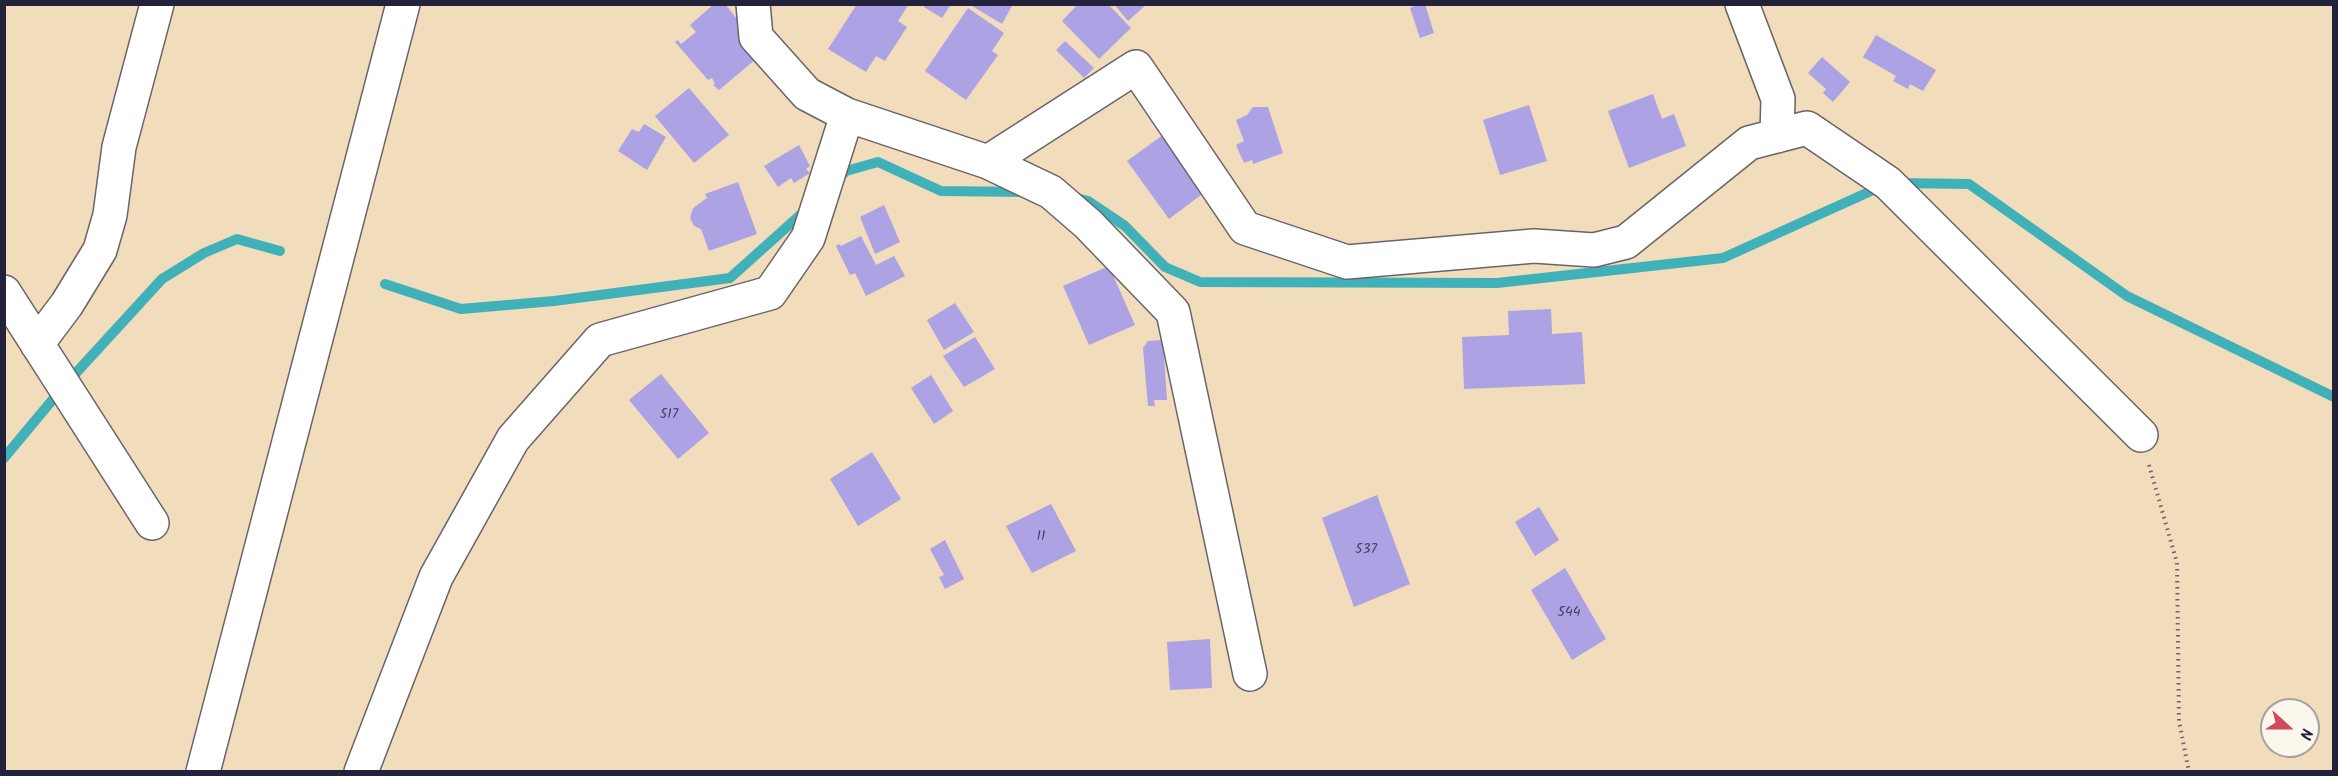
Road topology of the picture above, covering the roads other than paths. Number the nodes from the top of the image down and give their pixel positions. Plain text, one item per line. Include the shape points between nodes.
1 (157, 4) edge
2 (403, 4) edge
3 (753, 4) edge
4 (1742, 4) edge
5 (847, 115) junction
6 (1777, 136) junction
7 (988, 162) junction
8 (4, 292) edge
9 (37, 344) junction
10 (2141, 435) road end
11 (152, 523) dead end
12 (1250, 674) dead end
13 (203, 771) edge
14 (361, 771) edge

1 - 9 street via 119,147 110,215 99,250 68,304
2 - 13 street
3 - 5 street via 756,37 807,94
4 - 6 street via 1778,99
5 - 7 street
5 - 14 street via 808,238 770,293 600,340 513,440 436,577
6 - 7 street via 1749,143 1626,243 1594,250 1534,246 1347,262 1245,228 1136,68
6 - 10 street via 1807,128 1888,183
7 - 12 street via 1051,192 1088,224 1173,312
8 - 9 street
9 - 11 street

